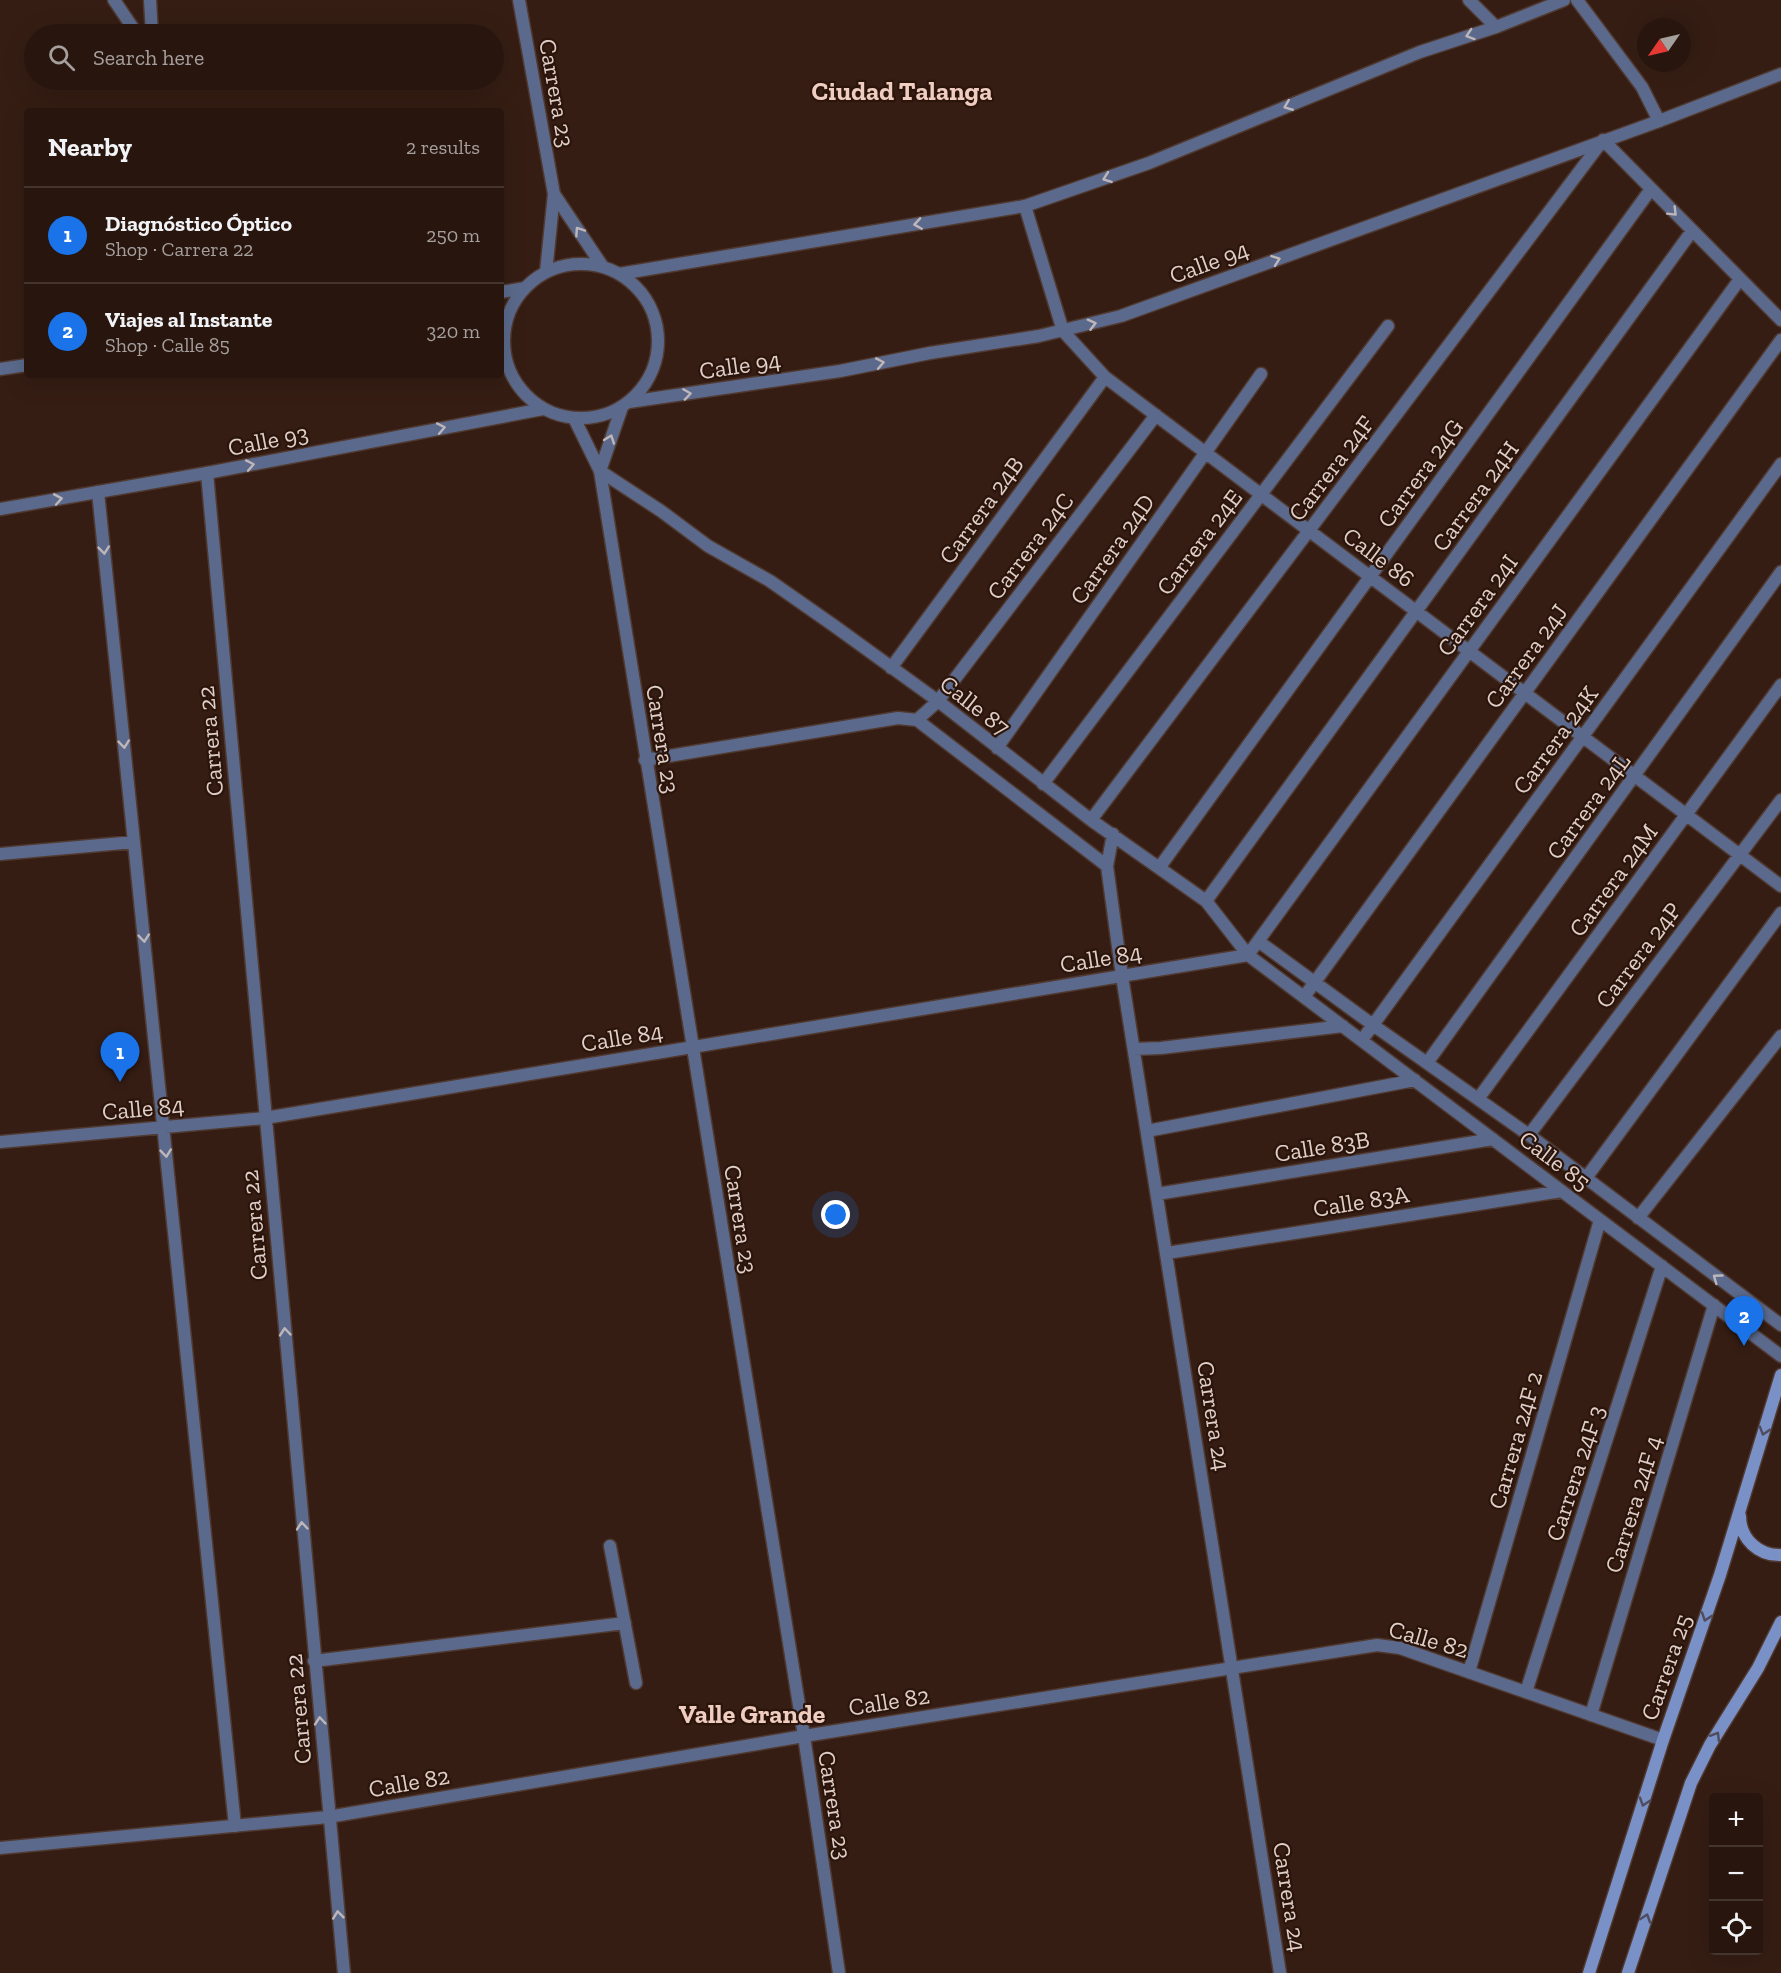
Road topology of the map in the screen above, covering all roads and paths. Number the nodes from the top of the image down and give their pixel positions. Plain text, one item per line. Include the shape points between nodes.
1 (114, 0) edge
2 (150, 0) edge
3 (519, 0) edge
4 (1469, 0) edge
5 (1564, 0) edge
6 (1577, 0) edge
7 (130, 24) edge
8 (151, 24) edge
9 (1496, 27) junction
10 (1781, 74) edge
11 (1659, 121) junction
12 (1603, 140) junction
13 (1651, 189) junction
14 (554, 194) junction
15 (1025, 206) junction
16 (1692, 231) junction
17 (603, 267) junction
18 (546, 272) junction
19 (619, 274) junction
20 (1740, 279) junction
21 (525, 288) junction
22 (504, 292) edge
23 (1781, 320) edge
24 (1388, 326) dead end
25 (1063, 332) junction
26 (1781, 340) edge
27 (24, 365) edge
28 (0, 369) edge
29 (1261, 374) dead end
30 (1105, 377) junction
31 (626, 405) junction
32 (543, 409) junction
33 (1156, 415) junction
34 (574, 418) junction
35 (1205, 453) junction
36 (1781, 464) edge
37 (600, 471) junction
38 (207, 473) junction
39 (98, 492) junction
40 (1261, 495) junction
41 (0, 509) edge
42 (1310, 531) junction
43 (1781, 572) edge
44 (1371, 577) junction
45 (1417, 612) junction
46 (1470, 651) junction
47 (891, 668) junction
48 (1781, 685) edge
49 (1526, 693) junction
50 (938, 701) junction
51 (917, 720) junction
52 (1583, 737) junction
53 (997, 748) junction
54 (645, 760) junction
55 (1635, 776) junction
56 (1043, 784) junction
57 (1781, 800) edge
58 (1687, 815) junction
59 (1091, 820) junction
60 (1113, 834) junction
61 (134, 842) junction
62 (0, 854) edge
63 (1740, 855) junction
64 (1107, 866) junction
65 (1159, 868) junction
66 (1781, 886) edge
67 (1206, 901) junction
68 (1781, 913) edge
69 (1258, 941) junction
70 (1248, 955) junction
71 (1122, 976) junction
72 (1315, 983) junction
73 (1305, 997) junction
74 (1373, 1025) junction
75 (1343, 1026) junction
76 (1781, 1036) edge
77 (1362, 1040) junction
78 (692, 1047) junction
79 (1134, 1049) junction
80 (1428, 1063) junction
81 (1415, 1080) junction
82 (1478, 1099) junction
83 (265, 1118) junction
84 (163, 1127) junction
85 (1147, 1131) junction
86 (1529, 1135) junction
87 (1493, 1139) junction
88 (0, 1142) edge
89 (1586, 1178) junction
90 (1562, 1191) junction
91 (1157, 1194) junction
92 (1638, 1218) junction
93 (1600, 1220) junction
94 (1167, 1253) junction
95 (1662, 1266) junction
96 (1714, 1305) junction
97 (1781, 1325) edge
98 (1781, 1356) edge
99 (1781, 1375) edge
100 (1741, 1506) junction
101 (610, 1546) dead end
102 (1781, 1555) edge
103 (1781, 1622) edge
104 (625, 1623) junction
105 (314, 1661) junction
106 (1233, 1667) junction
107 (1469, 1672) junction
108 (636, 1683) dead end
109 (1526, 1692) junction
110 (1591, 1715) junction
111 (804, 1736) junction
112 (1663, 1740) junction
113 (328, 1817) junction
114 (235, 1826) junction
115 (0, 1848) edge
116 (344, 1973) edge
117 (839, 1973) edge
118 (1280, 1973) edge
119 (1589, 1973) edge
120 (1628, 1973) edge

1 - 7 street
2 - 8 street
3 - 14 street, Carrera 23
4 - 9 street
5 - 9 street
6 - 11 street via 1642,87
9 -> 15 street via 1420,52 1149,163
10 - 11 street, Calle 94
11 - 12 street, Calle 94
12 - 13 street
25 -> 12 street, Calle 94 via 1121,316
12 - 42 street, Carrera 24F
13 -> 16 street
13 - 44 street, Carrera 24G
17 -> 14 street, Carrera 23
14 - 18 street, Carrera 23
15 -> 19 street
15 - 25 street, Calle 86
16 - 20 street
16 - 45 street, Carrera 24H
17 - 18 street via 584,264
17 - 19 street
18 - 21 street
19 - 31 street via 639,290 652,311 658,336 656,361 646,384
20 - 23 street
20 - 46 street, Carrera 24I
21 - 22 street
21 - 32 street via 510,312 504,339 508,366 522,391
24 - 40 street, Carrera 24E
25 - 30 street, Calle 86
31 -> 25 street, Calle 94
26 - 49 street, Carrera 24J
27 - 28 street
29 - 35 street, Carrera 24D
30 - 33 street, Calle 86
30 - 47 street, Carrera 24B
31 - 34 street via 599,417
37 -> 31 street, Carrera 23
32 - 34 street
38 -> 32 street, Calle 93
33 - 35 street, Calle 86
33 - 50 street, Carrera 24C
34 - 37 street, Carrera 23
35 - 40 street, Calle 86
35 - 53 street, Carrera 24D
36 - 52 street, Carrera 24K
37 - 47 street, Calle 87 via 708,546 770,581
37 - 54 street, Carrera 23
38 - 39 street, Calle 93
38 - 83 street, Carrera 22
41 -> 39 street, Calle 93
39 -> 61 street
40 - 42 street, Calle 86
40 - 56 street, Carrera 24E
42 - 44 street, Calle 86
42 - 59 street, Carrera 24F
43 - 55 street, Carrera 24L
44 - 45 street, Calle 86
44 - 65 street, Carrera 24G
45 - 46 street, Calle 86
45 - 67 street, Carrera 24H
46 - 49 street, Calle 86
46 - 69 street, Carrera 24I
47 - 50 street, Calle 87
48 - 58 street, Carrera 24M
49 - 52 street, Calle 86
49 - 72 street, Carrera 24J
50 - 51 street, Carrera 24C
50 - 53 street, Calle 87
51 - 54 street via 898,718
51 - 64 street
52 - 55 street, Calle 86
52 - 74 street, Carrera 24K
53 - 56 street, Calle 87
54 - 78 street, Carrera 23
55 - 58 street, Calle 86
55 - 80 street, Carrera 24L
56 - 59 street, Calle 87
57 - 63 street, Carrera 24P
58 - 63 street, Calle 86
58 - 82 street, Carrera 24M
59 - 60 street, Calle 87
60 - 64 street, Carrera 24
60 - 65 street, Calle 87
61 - 62 street
61 -> 84 street
63 - 66 street, Calle 86
63 - 86 street, Carrera 24P
64 - 71 street, Carrera 24
65 - 67 street, Calle 87
67 - 70 street, Calle 87
68 - 89 street
69 - 70 street, Carrera 24I
69 - 72 street
70 - 71 street, Calle 84
70 - 73 street, Calle 87
71 - 78 street, Calle 84
71 - 79 street, Carrera 24
72 - 73 street, Carrera 24J
72 - 74 street
73 - 75 street, Calle 85
74 - 77 street, Carrera 24K
74 - 80 street
75 - 77 street, Calle 85
75 - 79 street
76 - 92 street
77 - 81 street, Calle 85
78 - 83 street, Calle 84
78 - 111 street, Carrera 23
79 - 85 street, Carrera 24
80 - 82 street
81 - 85 street
81 - 87 street, Calle 85
82 - 86 street
83 - 84 street, Calle 84
105 -> 83 street, Carrera 22
84 - 88 street, Calle 84
84 -> 114 street
85 - 91 street, Carrera 24
86 - 89 street
87 - 90 street, Calle 85
87 - 91 street, Calle 83B
89 - 92 street
90 - 93 street, Calle 85
90 - 94 street, Calle 83A
91 - 94 street, Carrera 24
97 -> 92 street
93 - 95 street, Calle 85
93 - 107 street, Carrera 24F 2
94 - 106 street, Carrera 24
95 - 96 street, Calle 85
95 - 109 street, Carrera 24F 3
96 - 98 street, Calle 85
96 - 110 street, Carrera 24F 4
99 -> 100 main road, Carrera 25
100 - 102 main road via 1740,1520 1748,1540 1765,1553
100 -> 112 main road, Carrera 25
101 - 104 street
120 -> 103 main road via 1691,1783
104 - 105 street
104 - 108 street
113 -> 105 street, Carrera 22
106 - 107 street, Calle 82 via 1377,1645 1400,1648
106 - 111 street, Calle 82
106 - 118 street, Carrera 24
107 - 109 street, Calle 82
109 - 110 street, Calle 82
110 - 112 street, Calle 82
111 - 113 street, Calle 82
111 - 117 street, Carrera 23
112 -> 119 main road, Carrera 25
113 - 114 street, Calle 82
116 -> 113 street, Carrera 22
114 - 115 street, Calle 82

